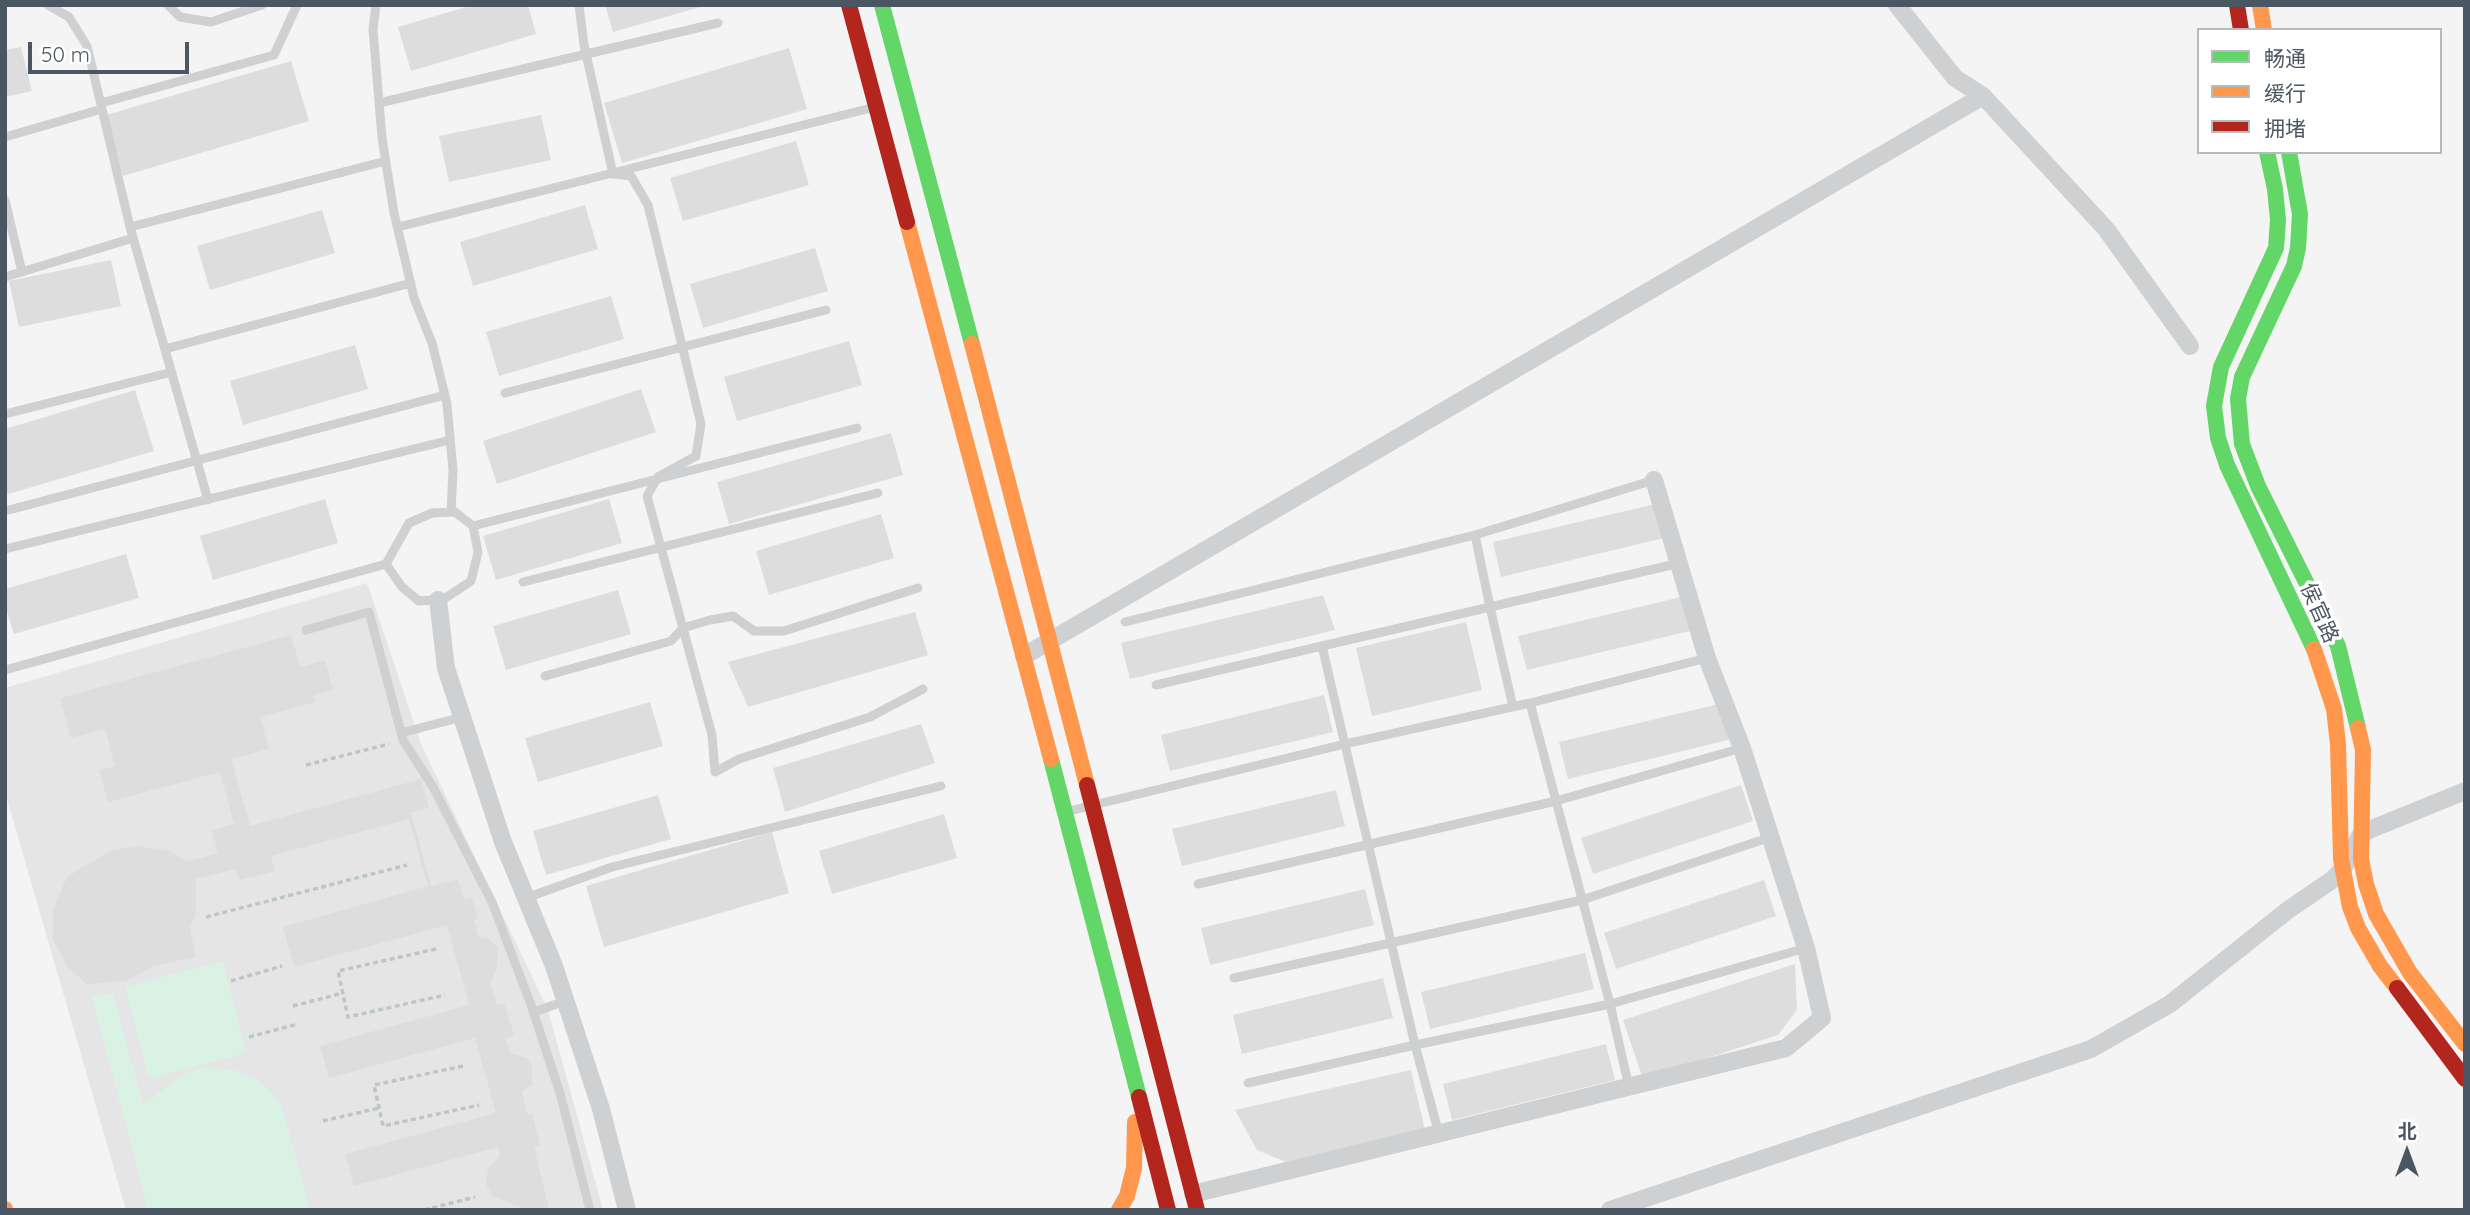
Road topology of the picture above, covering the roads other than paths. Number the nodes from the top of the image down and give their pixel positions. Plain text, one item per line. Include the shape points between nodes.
1 (48, 5) edge
2 (168, 5) edge
3 (262, 5) edge
4 (297, 5) edge
5 (376, 5) edge
6 (579, 5) edge
7 (849, 5) edge
8 (881, 5) edge
9 (1897, 5) edge
10 (2237, 5) edge
11 (2260, 5) edge
12 (718, 23) dead end
13 (2241, 28) edge
14 (2264, 28) edge
15 (586, 54) junction
16 (1983, 96) junction
17 (379, 103) junction
18 (101, 106) junction
19 (876, 106) junction
20 (5, 137) edge
21 (2267, 154) edge
22 (2289, 154) edge
23 (386, 162) junction
24 (613, 174) junction
25 (5, 200) edge
26 (130, 227) junction
27 (398, 227) junction
28 (134, 238) junction
29 (22, 272) junction
30 (5, 277) edge
31 (411, 284) junction
32 (826, 310) dead end
33 (683, 346) junction
34 (2190, 346) dead end
35 (165, 349) junction
36 (172, 372) junction
37 (505, 393) dead end
38 (445, 395) junction
39 (5, 414) edge
40 (857, 428) dead end
41 (450, 440) junction
42 (197, 460) junction
43 (657, 480) junction
44 (1654, 480) joint
45 (877, 493) dead end
46 (208, 500) junction
47 (5, 511) edge
48 (451, 512) junction
49 (473, 526) junction
50 (1475, 535) junction
51 (661, 548) junction
52 (5, 549) edge
53 (1680, 563) junction
54 (386, 564) junction
55 (523, 582) dead end
56 (918, 588) dead end
57 (438, 600) junction
58 (1490, 607) junction
59 (1125, 622) dead end
60 (683, 628) junction
61 (306, 630) dead end
62 (1050, 641) junction
63 (1322, 646) junction
64 (1024, 656) junction
65 (1707, 658) junction
66 (5, 670) edge
67 (545, 676) dead end
68 (1156, 685) dead end
69 (923, 689) dead end
70 (1530, 703) junction
71 (1513, 707) junction
72 (462, 717) junction
73 (402, 737) junction
74 (1345, 744) junction
75 (1742, 748) junction
76 (940, 786) dead end
77 (2465, 791) edge
78 (1556, 801) junction
79 (1092, 805) junction
80 (1064, 812) junction
81 (2360, 836) junction
82 (1771, 838) junction
83 (1368, 845) junction
84 (2343, 869) junction
85 (1198, 884) dead end
86 (526, 898) junction
87 (1582, 900) junction
88 (1391, 943) junction
89 (1806, 948) junction
90 (1234, 978) dead end
91 (565, 1001) junction
92 (1610, 1004) junction
93 (534, 1012) junction
94 (2465, 1044) edge
95 (1415, 1045) junction
96 (1127, 1052) junction
97 (2465, 1079) edge
98 (1248, 1083) dead end
99 (1629, 1087) junction
100 (1439, 1134) junction
101 (1195, 1202) edge
102 (590, 1210) edge
103 (627, 1210) edge
104 (1119, 1210) edge
105 (1168, 1210) edge
106 (1610, 1210) edge

1 - 18 lane via 69,17 87,46
2 - 3 lane via 180,17 211,22
4 - 18 lane via 274,55
5 - 17 lane via 373,29
6 - 15 lane
7 - 19 street
8 - 62 street
9 - 16 street via 1955,78
10 - 13 street
11 - 14 street
12 - 15 lane
15 - 17 lane
15 - 24 lane
16 - 34 street via 2106,229
16 - 62 street
17 - 23 lane
18 - 20 lane
18 - 26 lane
19 - 24 lane
19 - 64 street
21 - 84 street, 侯官路 via 2277,209 2276,248 2221,367 2214,407 2227,465 2313,645 2334,709
22 - 81 street, 侯官路 via 2300,214 2298,248 2242,377 2239,423 2258,485 2338,646 2363,750
23 - 26 lane
23 - 27 lane
24 - 27 lane
24 - 33 lane via 631,176 648,205
25 - 29 lane
26 - 28 lane
27 - 31 lane
28 - 29 lane
28 - 35 lane
29 - 30 lane
31 - 35 lane
31 - 38 lane
32 - 33 lane
33 - 37 lane
33 - 43 lane via 701,424 696,456
35 - 36 lane
36 - 39 lane
36 - 42 lane
38 - 41 lane
38 - 42 lane
40 - 43 lane
41 - 46 lane
41 - 48 lane
42 - 46 lane
42 - 47 lane
43 - 49 lane
43 - 51 lane via 647,496
44 - 50 lane
44 - 53 street
45 - 51 lane
46 - 52 lane
48 - 49 lane
48 - 54 lane via 432,513 409,523
49 - 57 lane via 478,552 471,581
50 - 58 lane
50 - 59 lane
51 - 55 lane
51 - 60 lane
53 - 58 lane
53 - 65 street
54 - 57 lane via 419,601
54 - 66 lane
56 - 60 lane via 785,631 754,631 733,616
57 - 72 street via 446,668
58 - 63 lane
58 - 71 lane
60 - 67 lane via 671,642
60 - 69 lane via 712,735 715,772 739,759 870,717
61 - 73 lane via 369,612
62 - 64 street
62 - 79 street
63 - 68 lane
63 - 74 lane
64 - 80 street
65 - 70 lane
65 - 75 street
70 - 71 lane
70 - 78 lane
71 - 74 lane
72 - 73 lane
72 - 86 street
73 - 93 lane via 492,902
74 - 79 lane
74 - 83 lane
75 - 78 lane
75 - 82 street
76 - 86 lane via 612,867
77 - 81 street
78 - 83 lane
78 - 87 lane
79 - 80 lane
79 - 101 street
80 - 96 street
81 - 84 street
81 - 94 street, 侯官路 via 2365,884 2376,914 2410,973
82 - 87 lane
82 - 89 street
83 - 85 lane
83 - 88 lane
84 - 97 street, 侯官路 via 2350,907 2367,945
84 - 106 street via 2170,1004 2091,1049
86 - 91 street
87 - 88 lane
87 - 92 lane
88 - 90 lane
88 - 95 lane
89 - 92 lane
89 - 99 street via 1822,1018 1786,1048
91 - 93 lane
91 - 103 street via 601,1109
92 - 95 lane
92 - 99 lane
93 - 102 lane
95 - 98 lane
95 - 100 lane
96 - 104 street via 1136,1137 1132,1182
96 - 105 street
99 - 100 street
100 - 101 street

